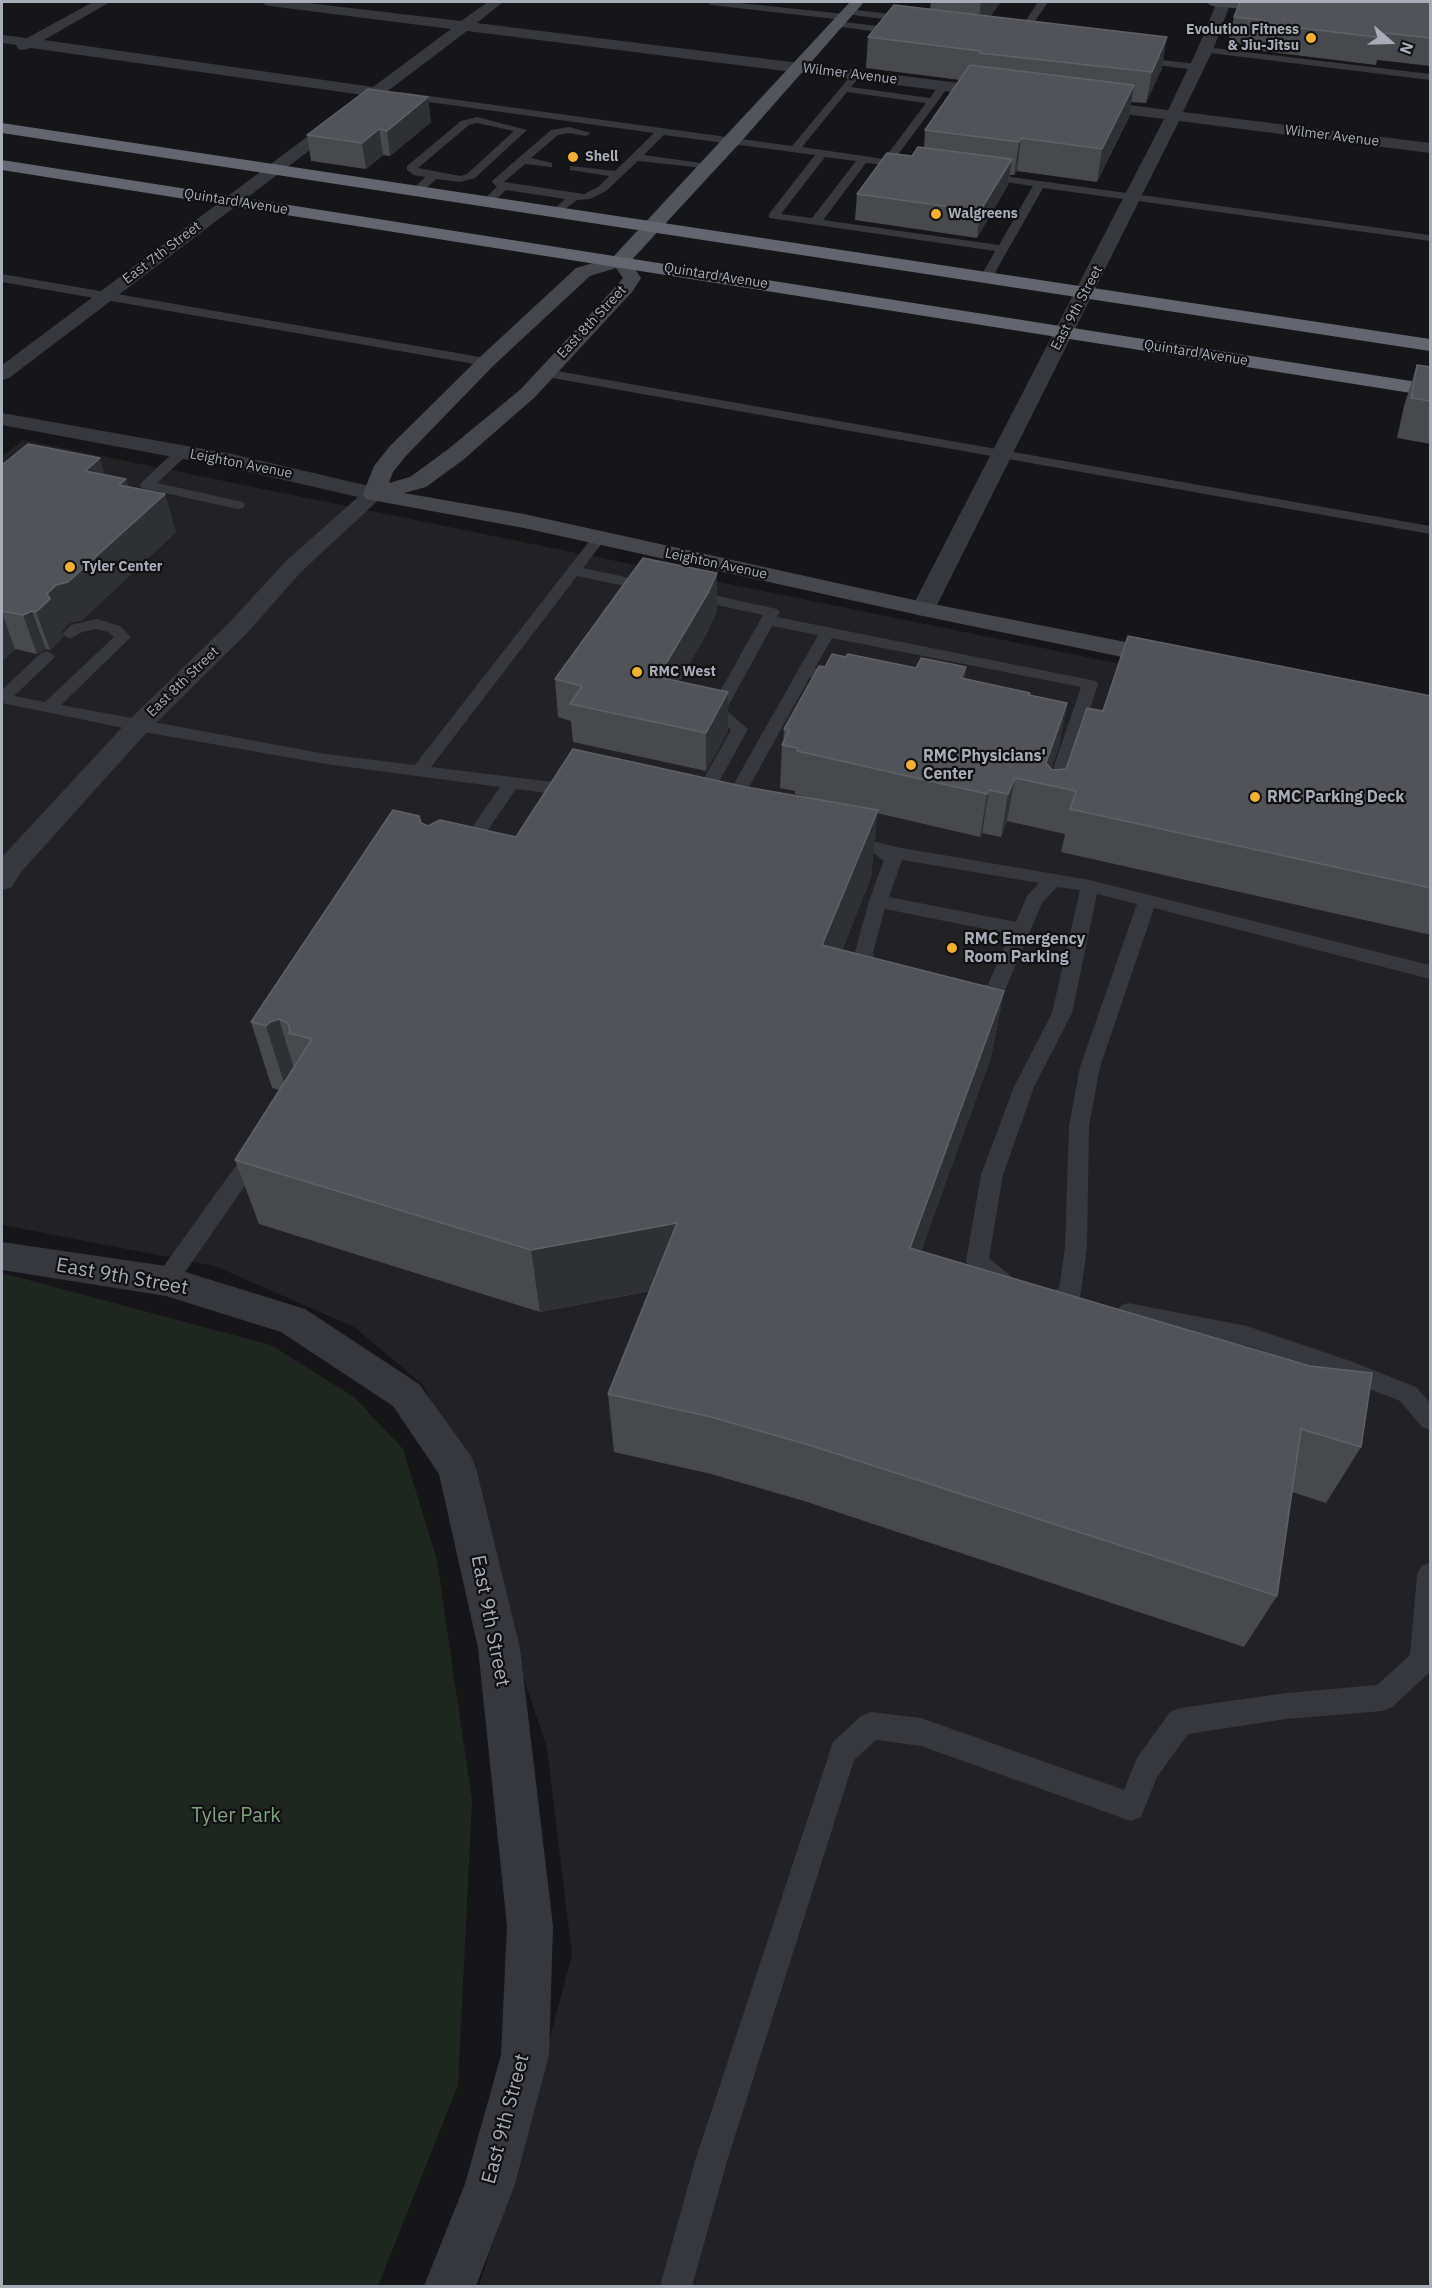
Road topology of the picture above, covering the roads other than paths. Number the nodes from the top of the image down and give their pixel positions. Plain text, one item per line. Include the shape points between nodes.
1 (103, 2) edge
2 (270, 2) edge
3 (496, 2) edge
4 (711, 2) edge
5 (1043, 2) edge
6 (1220, 2) edge
7 (1302, 11) edge
8 (846, 14) edge
9 (919, 21) edge
10 (464, 25) junction
11 (1002, 30) edge
12 (1023, 32) junction
13 (908, 33) edge
14 (2, 39) edge
15 (29, 42) junction
16 (1014, 45) edge
17 (1205, 50) junction
18 (12, 53) dead end
19 (1125, 58) edge
20 (1197, 67) junction
21 (798, 68) junction
22 (856, 75) junction
23 (1431, 77) edge
24 (944, 86) junction
25 (845, 89) junction
26 (375, 92) junction
27 (1013, 95) edge
28 (431, 100) junction
29 (933, 100) junction
30 (1070, 102) edge
31 (1174, 115) junction
32 (455, 118) junction
33 (2, 128) edge
34 (663, 131) junction
35 (610, 136) dead end
36 (732, 141) junction
37 (1431, 148) edge
38 (795, 149) junction
39 (822, 153) junction
40 (636, 157) junction
41 (863, 159) junction
42 (522, 160) junction
43 (887, 162) junction
44 (2, 165) edge
45 (544, 166) dead end
46 (708, 167) junction
47 (922, 167) edge
48 (480, 168) junction
49 (271, 170) junction
50 (582, 171) dead end
51 (508, 172) junction
52 (617, 174) junction
53 (969, 174) edge
54 (434, 176) junction
55 (1040, 184) junction
56 (504, 186) junction
57 (416, 192) junction
58 (567, 195) junction
59 (1134, 197) junction
60 (230, 201) junction
61 (486, 203) junction
62 (556, 213) junction
63 (815, 222) junction
64 (650, 228) junction
65 (1431, 238) edge
66 (1002, 249) junction
67 (620, 261) junction
68 (2, 278) edge
69 (986, 278) junction
70 (1085, 294) junction
71 (104, 297) junction
72 (1064, 331) junction
73 (1431, 345) edge
74 (486, 362) junction
75 (546, 373) junction
76 (2, 374) edge
77 (1431, 390) edge
78 (501, 416) junction
79 (2, 419) edge
80 (182, 452) junction
81 (999, 455) junction
82 (374, 494) junction
83 (238, 505) dead end
84 (483, 514) junction
85 (1431, 530) edge
86 (599, 538) junction
87 (575, 571) junction
88 (923, 609) junction
89 (767, 620) junction
90 (827, 632) junction
91 (70, 634) dead end
92 (47, 656) dead end
93 (1188, 662) edge
94 (806, 671) junction
95 (853, 681) edge
96 (2, 698) edge
97 (48, 708) junction
98 (138, 726) junction
99 (419, 771) junction
100 (511, 783) junction
101 (551, 788) junction
102 (598, 794) edge
103 (677, 806) edge
104 (1049, 807) edge
105 (586, 809) edge
106 (696, 809) junction
107 (725, 815) junction
108 (748, 819) edge
109 (825, 835) edge
110 (896, 853) junction
111 (844, 859) edge
112 (454, 867) edge
113 (2, 880) edge
114 (1053, 880) junction
115 (1090, 886) junction
116 (1147, 901) junction
117 (878, 902) junction
118 (1020, 929) junction
119 (1431, 972) edge
120 (901, 975) edge
121 (954, 987) edge
122 (270, 1134) edge
123 (2, 1256) edge
124 (166, 1281) junction
125 (1090, 1304) junction
126 (1431, 1420) edge
127 (1431, 1575) edge
128 (450, 2286) edge
129 (676, 2286) edge

1 - 15 street
2 - 10 street, Wilmer Avenue
3 - 10 street, East 7th Street
4 - 8 lane
5 - 12 lane
6 - 7 street
6 - 17 street, East 9th Street
8 - 9 lane
8 - 13 lane
8 - 21 main road
10 - 21 street, Wilmer Avenue
10 - 26 street, East 7th Street
11 - 12 lane
12 - 16 lane
14 - 15 street
15 - 18 street
15 - 26 street
17 - 20 street, East 9th Street
17 - 23 lane
19 - 20 lane
20 - 31 street, East 9th Street
21 - 22 street, Wilmer Avenue
21 - 36 main road
22 - 24 street, Wilmer Avenue
22 - 25 lane
24 - 27 street, Wilmer Avenue
24 - 29 lane
25 - 29 lane
25 - 38 lane
26 - 28 lane
26 - 49 street, East 7th Street
28 - 32 lane via 427,104
28 - 34 lane
29 - 43 lane
30 - 31 street, Wilmer Avenue
31 - 37 street, Wilmer Avenue
31 - 59 street, East 9th Street
32 - 48 lane via 522,130
32 - 54 lane via 411,168
33 - 49 highway
34 - 36 lane
34 - 40 lane via 647,141
35 - 42 lane via 555,132
36 - 38 lane
36 - 46 main road
38 - 39 lane
39 - 41 lane
39 - 63 lane via 773,216
40 - 46 lane
40 - 52 lane
41 - 43 lane
41 - 63 lane
42 - 45 lane
42 - 51 lane
43 - 47 lane
44 - 60 highway, Quintard Avenue
46 - 64 main road
48 - 51 lane
48 - 54 lane via 460,179
49 - 57 highway
49 - 60 street, East 7th Street
50 - 52 lane
51 - 56 lane via 497,183
52 - 58 lane via 602,189 586,197
53 - 55 lane
54 - 57 lane
55 - 59 lane
55 - 66 lane
56 - 58 lane
56 - 61 lane
57 - 61 highway
58 - 62 lane
59 - 65 lane
59 - 70 street, East 9th Street
60 - 67 highway, Quintard Avenue
60 - 71 street, East 7th Street
61 - 62 highway
62 - 64 highway
63 - 66 lane
64 - 67 main road
64 - 69 highway
66 - 69 lane
67 - 72 highway, Quintard Avenue
67 - 74 street, East 8th Street via 583,272
67 - 75 street, East 8th Street via 632,278
68 - 71 lane
69 - 70 highway
70 - 72 street, East 9th Street
70 - 73 highway
71 - 74 lane
71 - 76 street, East 7th Street
72 - 77 highway, Quintard Avenue
72 - 81 street, East 9th Street
74 - 82 street, East 8th Street via 398,451 382,471
75 - 78 street, East 8th Street
75 - 81 lane
78 - 82 street, East 8th Street via 418,482
78 - 84 street via 459,478 461,501
79 - 80 street, Leighton Avenue
80 - 82 street, Leighton Avenue
80 - 83 lane via 147,485
81 - 85 lane
81 - 88 street, East 9th Street
82 - 84 street, Leighton Avenue
82 - 98 street, East 8th Street via 294,566 238,628
84 - 86 street, Leighton Avenue
86 - 87 lane
86 - 88 street, Leighton Avenue
87 - 89 lane via 772,612
87 - 99 lane
88 - 93 street, Leighton Avenue
89 - 90 lane
89 - 106 lane via 717,711 740,729
90 - 94 lane
90 - 104 lane via 1090,684 1070,725
91 - 97 lane via 77,628 97,624 114,629 123,638
92 - 96 lane
94 - 95 lane
94 - 107 lane
96 - 97 lane
97 - 98 lane
98 - 99 lane
98 - 113 street, East 8th Street via 12,864
99 - 100 lane
100 - 101 lane
100 - 112 lane
101 - 102 lane
101 - 105 lane
103 - 106 lane
106 - 107 lane
107 - 108 lane
109 - 110 lane
110 - 111 lane
110 - 114 lane
110 - 117 lane
114 - 115 lane
114 - 118 lane via 1034,900
115 - 116 lane
115 - 125 lane via 1062,1012 1024,1087 992,1175 977,1261 1022,1298
116 - 119 lane
116 - 125 lane via 1088,1077 1079,1126 1076,1248
117 - 118 lane
117 - 120 lane via 864,966
118 - 121 lane via 995,992
122 - 124 lane
123 - 124 street, East 9th Street
124 - 128 street, East 9th Street via 292,1320 406,1395 457,1468 499,1648 530,1926 525,2055 490,2184
125 - 126 lane via 1151,1320 1247,1335 1408,1394
127 - 129 lane via 1423,1661 1383,1698 1287,1706 1180,1722 1147,1768 1131,1806 921,1732 871,1726 856,1739 843,1752 712,2158

